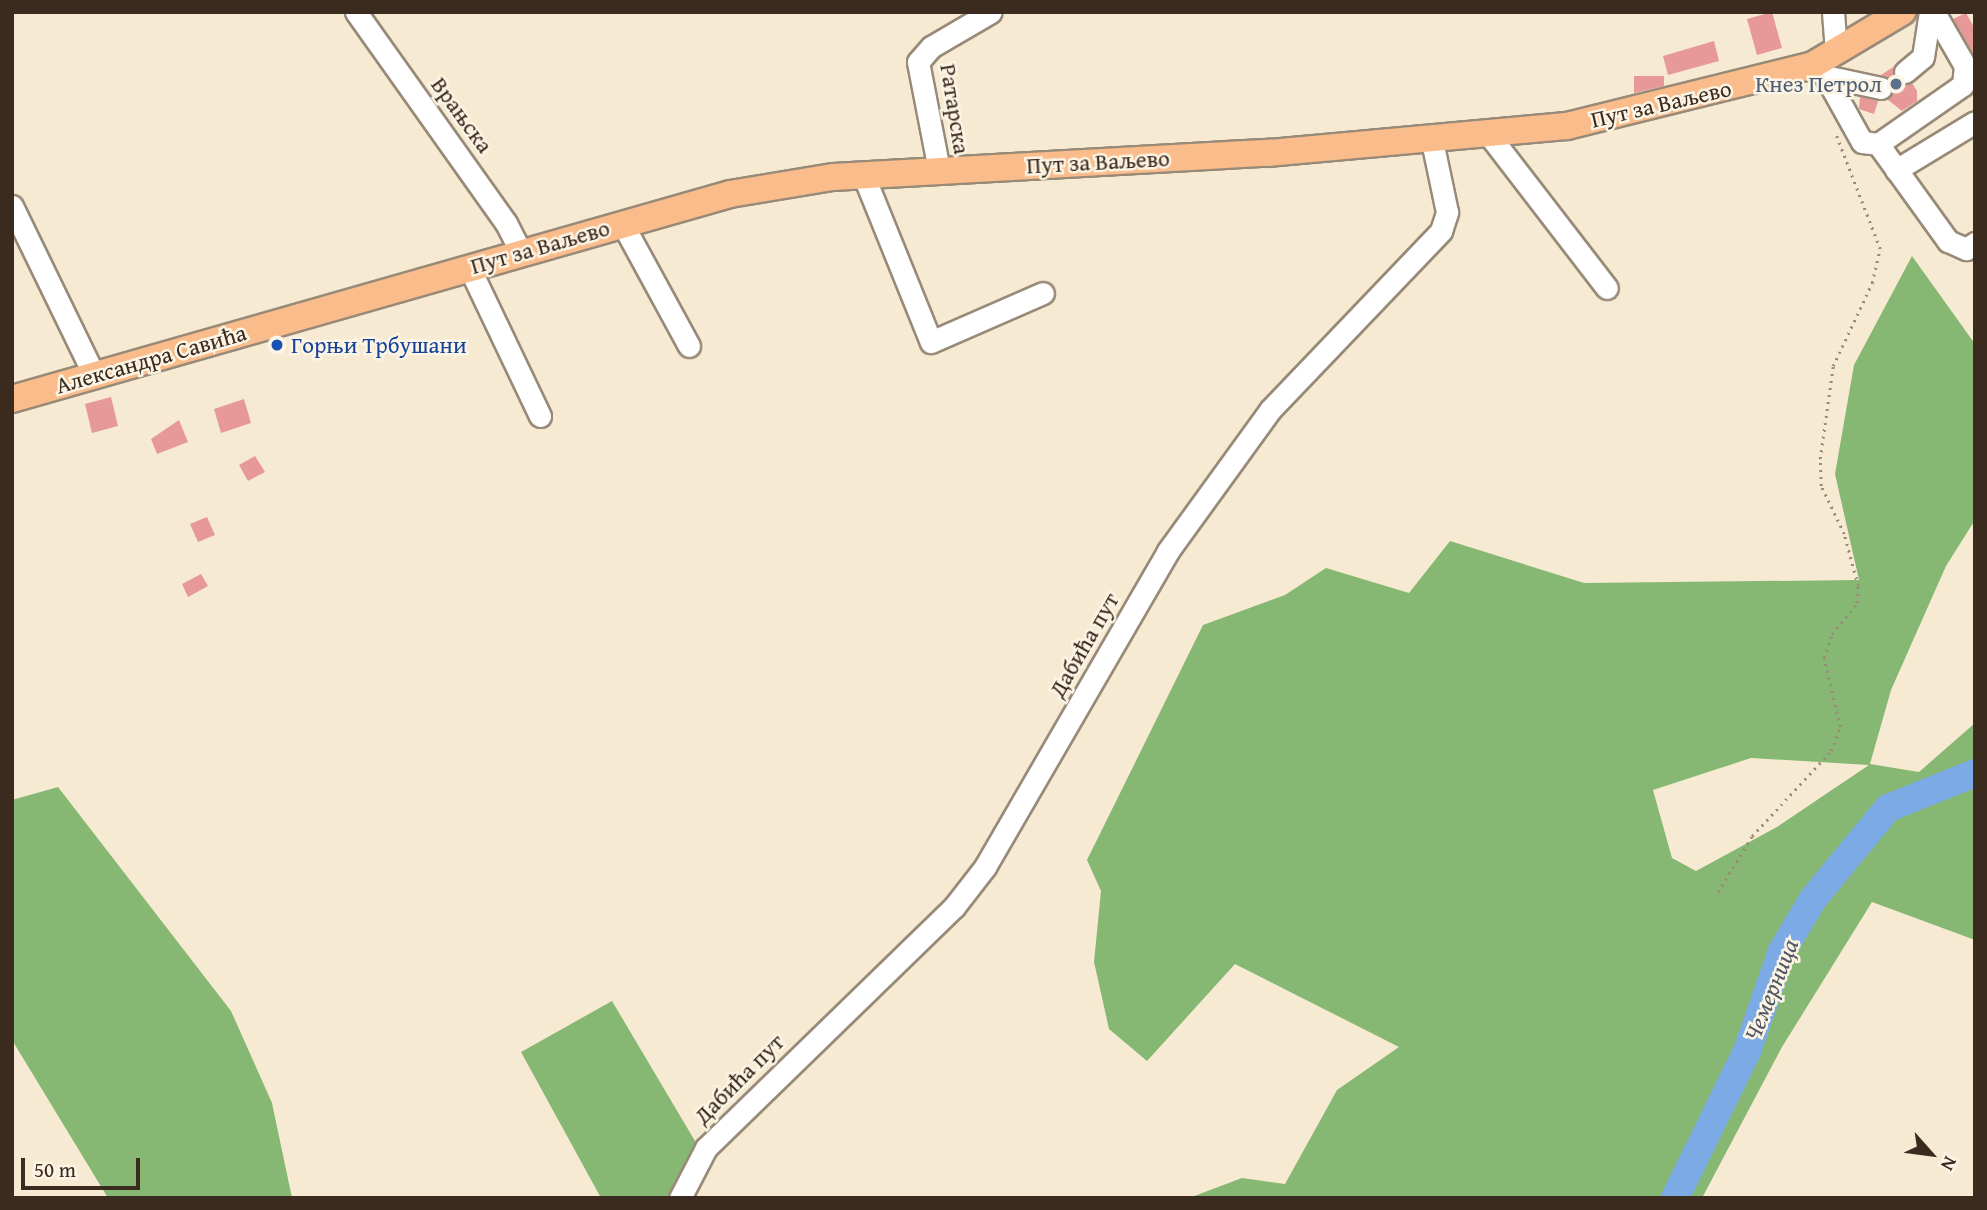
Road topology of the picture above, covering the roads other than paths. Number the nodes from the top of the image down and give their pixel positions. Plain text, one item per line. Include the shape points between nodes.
1 (356, 12) edge
2 (991, 12) edge
3 (1902, 12) edge
4 (1932, 12) edge
5 (1833, 16) edge
6 (1870, 33) junction
7 (1826, 64) junction
8 (1905, 72) dead end
9 (1881, 88) dead end
10 (1970, 88) edge
11 (1975, 122) edge
12 (1489, 135) junction
13 (1432, 141) junction
14 (1878, 144) junction
15 (939, 170) junction
16 (1896, 170) junction
17 (863, 174) junction
18 (12, 206) edge
19 (622, 223) junction
20 (1975, 243) edge
21 (521, 253) junction
22 (469, 267) junction
23 (1607, 288) dead end
24 (1044, 293) dead end
25 (289, 318) joint
26 (689, 346) dead end
27 (94, 375) junction
28 (12, 399) edge
29 (540, 416) dead end
30 (680, 1198) edge

1 - 21 street, Врањска via 506,223
2 - 15 street, Ратарска via 931,47 918,62
3 - 6 main road, Пут за Ваљево
4 - 8 street via 1923,57
4 - 10 street
5 - 6 street
5 - 7 street
6 - 7 main road, Пут за Ваљево
7 - 9 street
7 - 12 main road, Пут за Ваљево via 1611,117
7 - 14 street via 1862,142
10 - 14 street
11 - 16 street
12 - 13 main road, Пут за Ваљево
12 - 23 street
13 - 15 main road, Пут за Ваљево
13 - 30 street, Дабића пут via 1444,225 1270,410 1168,551 985,867 912,952 706,1148
14 - 16 street
15 - 17 main road, Пут за Ваљево
16 - 20 street via 1948,241 1966,249
17 - 19 main road, Пут за Ваљево via 739,191
17 - 24 street via 932,342
18 - 27 street
19 - 21 main road, Пут за Ваљево
19 - 26 street
21 - 22 main road, Пут за Ваљево
22 - 25 main road, Пут за Ваљево
22 - 29 street
25 - 27 main road, Александра Савића
27 - 28 main road, Александра Савића

